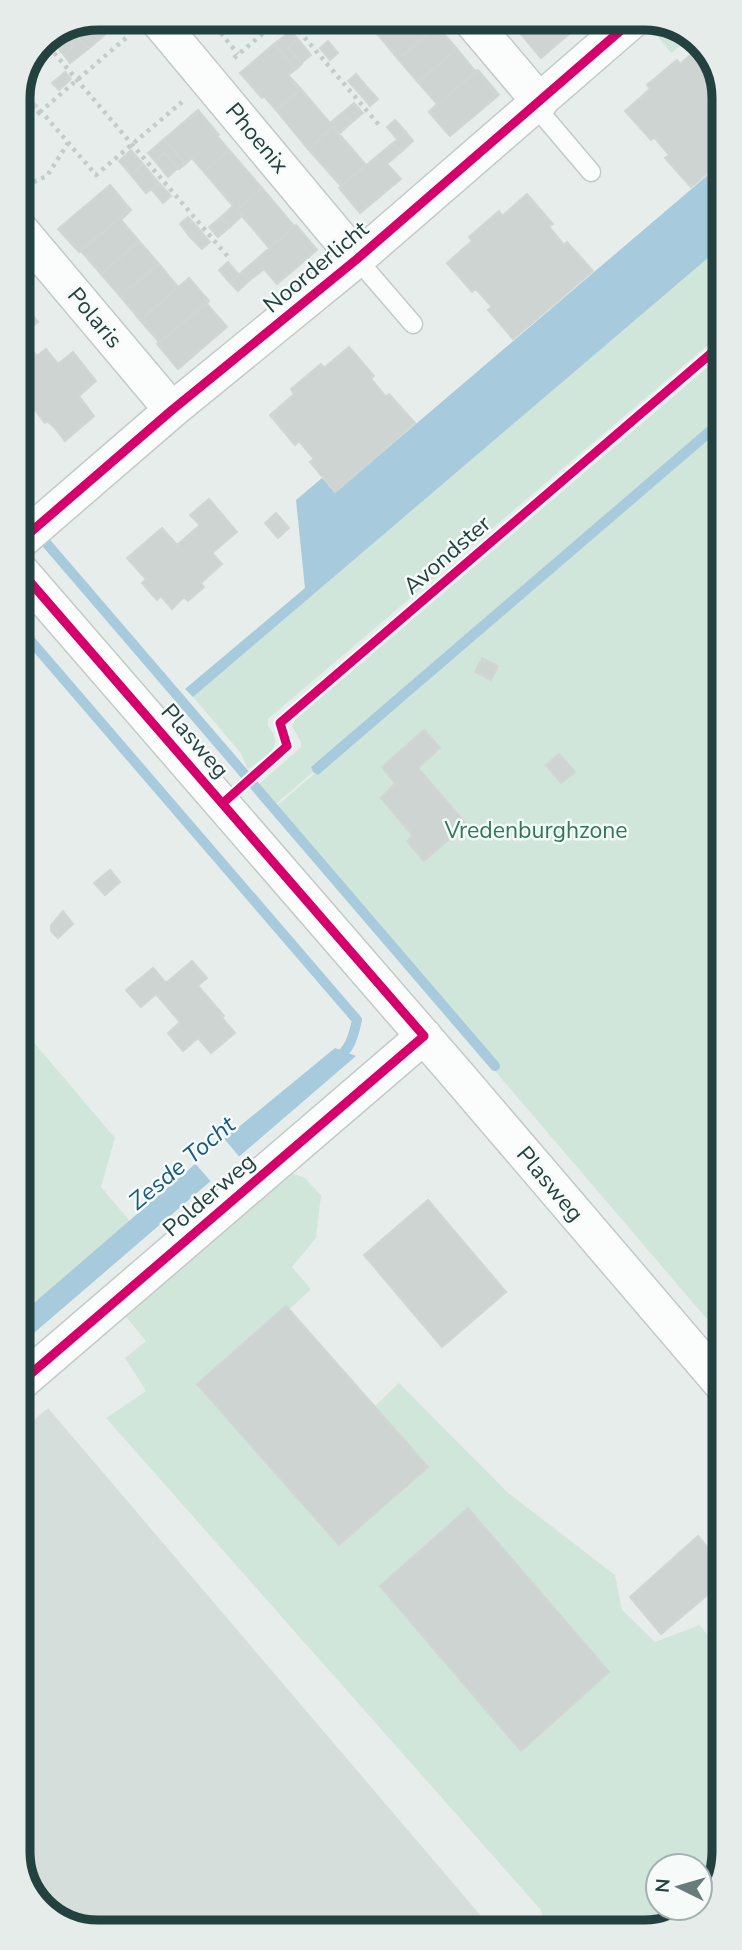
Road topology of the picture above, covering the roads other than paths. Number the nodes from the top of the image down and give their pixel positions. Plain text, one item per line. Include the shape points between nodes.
1 (151, 30) edge
2 (479, 30) edge
3 (621, 30) edge
4 (538, 104) junction
5 (591, 172) dead end
6 (30, 241) edge
7 (358, 259) junction
8 (413, 324) dead end
9 (172, 410) junction
10 (30, 533) edge
11 (30, 582) edge
12 (424, 1037) junction
13 (712, 1373) edge
14 (30, 1374) edge

1 - 7 street, Phoenix via 209,79
2 - 4 street
3 - 4 street, Noorderlicht
4 - 5 lane
4 - 7 street, Noorderlicht
6 - 9 street, Polaris
7 - 8 lane
7 - 9 street, Noorderlicht
9 - 10 street, Noorderlicht
11 - 12 street, Plasweg
12 - 13 street, Plasweg
12 - 14 street, Polderweg

